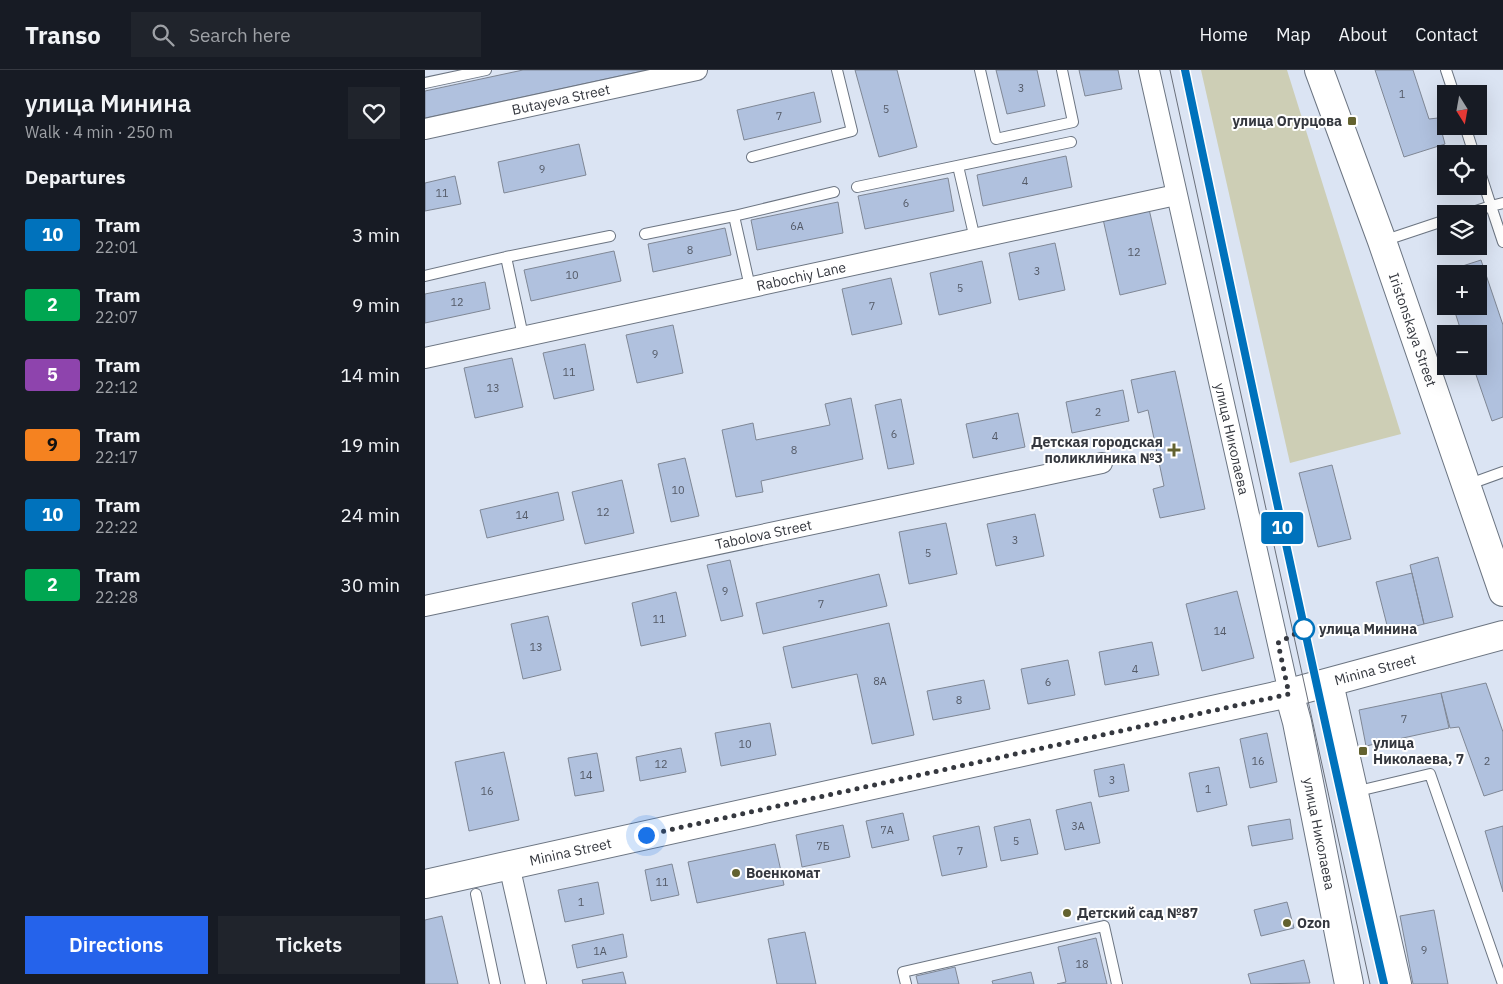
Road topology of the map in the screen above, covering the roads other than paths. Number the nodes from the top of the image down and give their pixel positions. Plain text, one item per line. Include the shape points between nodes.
1 (486, 70) edge
2 (697, 70) edge
3 (837, 70) edge
4 (980, 70) edge
5 (1062, 70) edge
6 (1149, 70) edge
7 (1319, 70) edge
8 (1447, 70) edge
9 (425, 83) edge
10 (1451, 85) edge
11 (425, 129) edge
12 (1071, 142) dead end
13 (752, 157) dead end
14 (959, 166) junction
15 (857, 187) dead end
16 (834, 192) dead end
17 (1487, 194) edge
18 (1176, 195) junction
19 (1503, 203) edge
20 (1491, 206) junction
21 (1487, 207) edge
22 (734, 216) junction
23 (1437, 223) edge
24 (645, 234) dead end
25 (611, 236) dead end
26 (975, 239) junction
27 (1382, 241) junction
28 (1503, 242) edge
29 (506, 257) junction
30 (425, 276) edge
31 (750, 287) junction
32 (523, 336) junction
33 (425, 358) edge
34 (1103, 463) dead end
35 (1503, 472) edge
36 (1466, 485) junction
37 (1503, 592) edge
38 (425, 606) edge
39 (1503, 635) edge
40 (1329, 683) junction
41 (1289, 694) junction
42 (1354, 792) junction
43 (509, 865) junction
44 (425, 884) edge
45 (476, 894) dead end
46 (495, 984) edge
47 (536, 984) edge
48 (906, 984) edge
49 (1117, 984) edge
50 (1349, 984) edge
51 (1397, 984) edge
52 (1503, 984) edge

1 - 9 lane
2 - 11 street, Butayeva Street
3 - 13 lane via 851,131
4 - 5 lane via 996,139 1073,122
6 - 18 street, улица Николаева
7 - 27 street, Iristonskaya Street
8 - 10 lane
12 - 14 lane
14 - 15 lane
14 - 26 lane
16 - 22 lane
17 - 20 lane
18 - 26 street, Rabochiy Lane
18 - 41 street, улица Николаева
19 - 20 lane
20 - 21 lane
20 - 28 lane
22 - 24 lane
22 - 31 lane
23 - 27 lane
25 - 29 lane
26 - 31 street, Rabochiy Lane
27 - 36 street, Iristonskaya Street
29 - 30 lane
29 - 32 lane
31 - 32 street, Rabochiy Lane
32 - 33 street, Rabochiy Lane
34 - 38 street, Tabolova Street
35 - 36 lane
36 - 37 street, Iristonskaya Street
39 - 40 street, Minina Street
40 - 41 street, Minina Street
40 - 42 street
41 - 43 street, Minina Street
41 - 50 street, улица Николаева
42 - 51 street
42 - 52 lane via 1429,774
43 - 44 street, Minina Street
43 - 47 street
45 - 46 lane
48 - 49 lane via 903,972 1104,926

